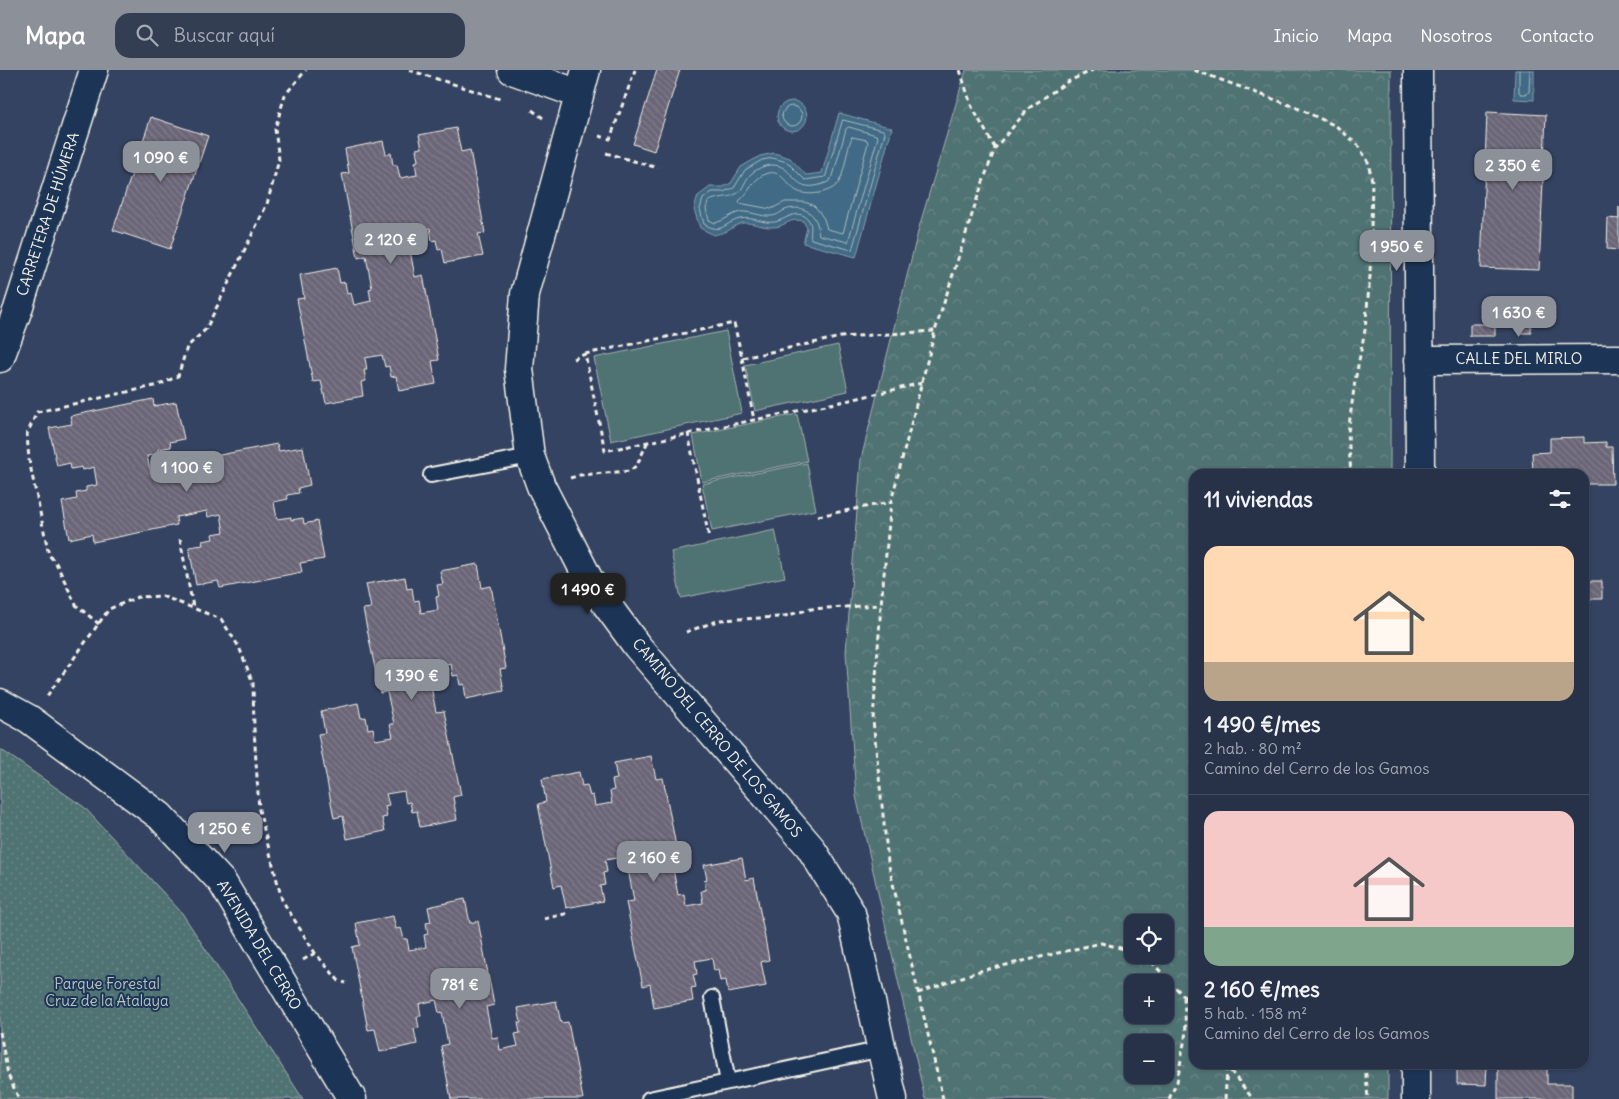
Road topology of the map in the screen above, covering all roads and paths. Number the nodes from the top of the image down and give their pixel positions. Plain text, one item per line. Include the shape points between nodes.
1 (94, 70) edge
2 (306, 70) edge
3 (409, 70) edge
4 (512, 70) edge
5 (960, 70) edge
6 (1093, 70) edge
7 (1194, 70) edge
8 (1418, 70) edge
9 (582, 82) edge
10 (502, 99) dead end
11 (995, 148) junction
12 (606, 152) dead end
13 (658, 168) dead end
14 (935, 331) junction
15 (585, 354) junction
16 (0, 358) edge
17 (742, 358) junction
18 (573, 359) dead end
19 (1619, 359) edge
20 (1419, 360) junction
21 (922, 383) junction
22 (754, 420) junction
23 (688, 433) junction
24 (648, 441) junction
25 (530, 456) junction
26 (1351, 469) edge
27 (1420, 469) edge
28 (431, 475) dead end
29 (540, 486) junction
30 (891, 502) junction
31 (818, 516) dead end
32 (709, 538) dead end
33 (180, 539) dead end
34 (881, 605) junction
35 (194, 607) junction
36 (99, 624) junction
37 (686, 632) dead end
38 (0, 703) edge
39 (29, 719) junction
40 (569, 913) dead end
41 (544, 919) dead end
42 (1124, 949) edge
43 (1152, 964) edge
44 (346, 983) dead end
45 (918, 993) junction
46 (712, 998) dead end
47 (1184, 998) junction
48 (1189, 1002) edge
49 (0, 1032) edge
50 (882, 1049) junction
51 (1226, 1069) edge
52 (1228, 1069) edge
53 (1365, 1069) edge
54 (1416, 1069) edge
55 (728, 1082) junction
56 (19, 1099) edge
57 (352, 1099) edge
58 (649, 1099) edge
59 (894, 1099) edge
60 (944, 1099) edge
61 (1169, 1099) edge
62 (1225, 1099) edge
63 (1253, 1099) edge
64 (1368, 1099) edge
65 (1416, 1099) edge

1 - 16 street, CARRETERA DE HÚMERA
2 - 36 path via 285,95 276,129 279,160 267,204 206,329 187,347 178,376 160,385 37,412 27,434 29,460 49,555 76,604
3 - 10 path
4 - 9 street, CAMINO DEL CERRO DE LOS GAMOS
5 - 11 path via 970,105
6 - 11 path via 1066,82 1029,108
7 - 26 path via 1295,107 1336,126 1357,144 1368,162 1372,181 1370,276 1366,330 1348,433
8 - 20 street
9 - 25 street, CAMINO DEL CERRO DE LOS GAMOS via 525,294 519,369
11 - 14 path
12 - 13 path
14 - 17 path via 841,337
14 - 21 path
15 - 17 path via 734,323
15 - 18 path
15 - 24 path via 605,451
17 - 22 path
19 - 20 street, CALLE DEL MIRLO
20 - 27 street
21 - 22 path
21 - 30 path
22 - 23 path
23 - 24 path
23 - 32 path
24 - 29 path via 637,465 630,471 580,475
25 - 28 lane
25 - 29 street, CAMINO DEL CERRO DE LOS GAMOS
29 - 50 street, CAMINO DEL CERRO DE LOS GAMOS via 590,582 637,646 810,847 851,914
30 - 31 path
30 - 34 path
33 - 35 path
34 - 37 path via 811,609 781,617 720,620
34 - 45 path via 873,720 888,862
35 - 36 path via 162,596 138,597 109,609
35 - 44 path via 221,618 240,648 253,683 260,810 282,900 315,953 339,981
36 - 39 path
38 - 39 street, AVENIDA DEL CERRO
39 - 57 street, AVENIDA DEL CERRO via 160,816 222,882
40 - 41 path
42 - 45 path via 1101,944 976,972
43 - 47 path
45 - 60 path
46 - 55 lane
47 - 48 path
47 - 61 path via 1186,1032 1177,1082
49 - 56 path via 8,1075
50 - 55 lane
50 - 59 street, CAMINO DEL CERRO DE LOS GAMOS
51 - 62 path
52 - 63 path
53 - 64 path
54 - 65 street
55 - 58 lane

